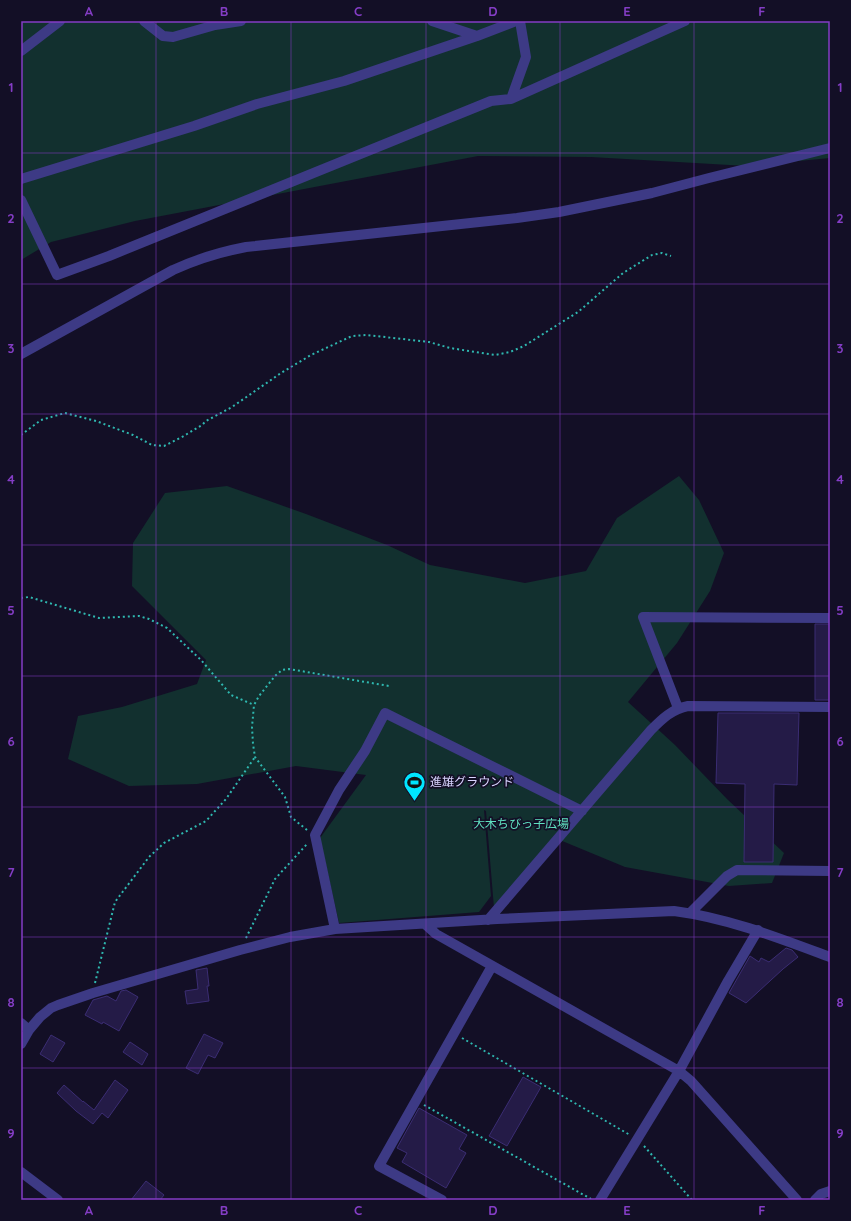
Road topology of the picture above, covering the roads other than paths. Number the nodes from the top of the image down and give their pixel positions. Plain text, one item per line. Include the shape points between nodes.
1 (60, 21) edge
2 (144, 21) edge
3 (241, 21) edge
4 (432, 21) edge
5 (516, 21) edge
6 (520, 21) edge
7 (685, 21) edge
8 (478, 36) junction
9 (21, 52) edge
10 (511, 99) junction
11 (830, 148) edge
12 (21, 179) edge
13 (21, 200) edge
14 (21, 354) edge
15 (830, 618) edge
16 (830, 707) edge
17 (678, 708) junction
18 (582, 811) junction
19 (830, 870) edge
20 (690, 913) junction
21 (488, 920) junction
22 (425, 924) junction
23 (335, 929) junction
24 (758, 930) junction
25 (830, 957) edge
26 (492, 966) junction
27 (21, 1023) edge
28 (29, 1030) junction
29 (21, 1044) edge
30 (678, 1071) junction
31 (21, 1172) edge
32 (830, 1191) edge
33 (58, 1200) edge
34 (442, 1200) edge
35 (600, 1200) edge
36 (797, 1200) edge
37 (814, 1200) edge

1 - 9 street
2 - 3 street via 163,36 173,37 215,25
4 - 8 street
5 - 8 street
6 - 10 street via 526,57
7 - 10 street
8 - 12 street via 344,81 256,104 194,126
10 - 13 street via 491,101 57,276
11 - 14 street via 652,193 559,212 220,252 173,270
15 - 17 street via 644,617
16 - 17 street
17 - 18 street via 651,730
18 - 21 street
18 - 23 street via 385,713 315,835
19 - 20 street via 737,870 727,876
20 - 21 street via 657,911
20 - 24 street
21 - 22 street
22 - 23 street
22 - 26 street via 436,934
23 - 28 street via 240,950 93,993 51,1008 40,1016
24 - 25 street
24 - 30 street
26 - 30 street
26 - 34 street via 379,1166
27 - 28 street
28 - 29 street
30 - 35 street
30 - 36 street via 690,1081
31 - 33 street
32 - 37 street

